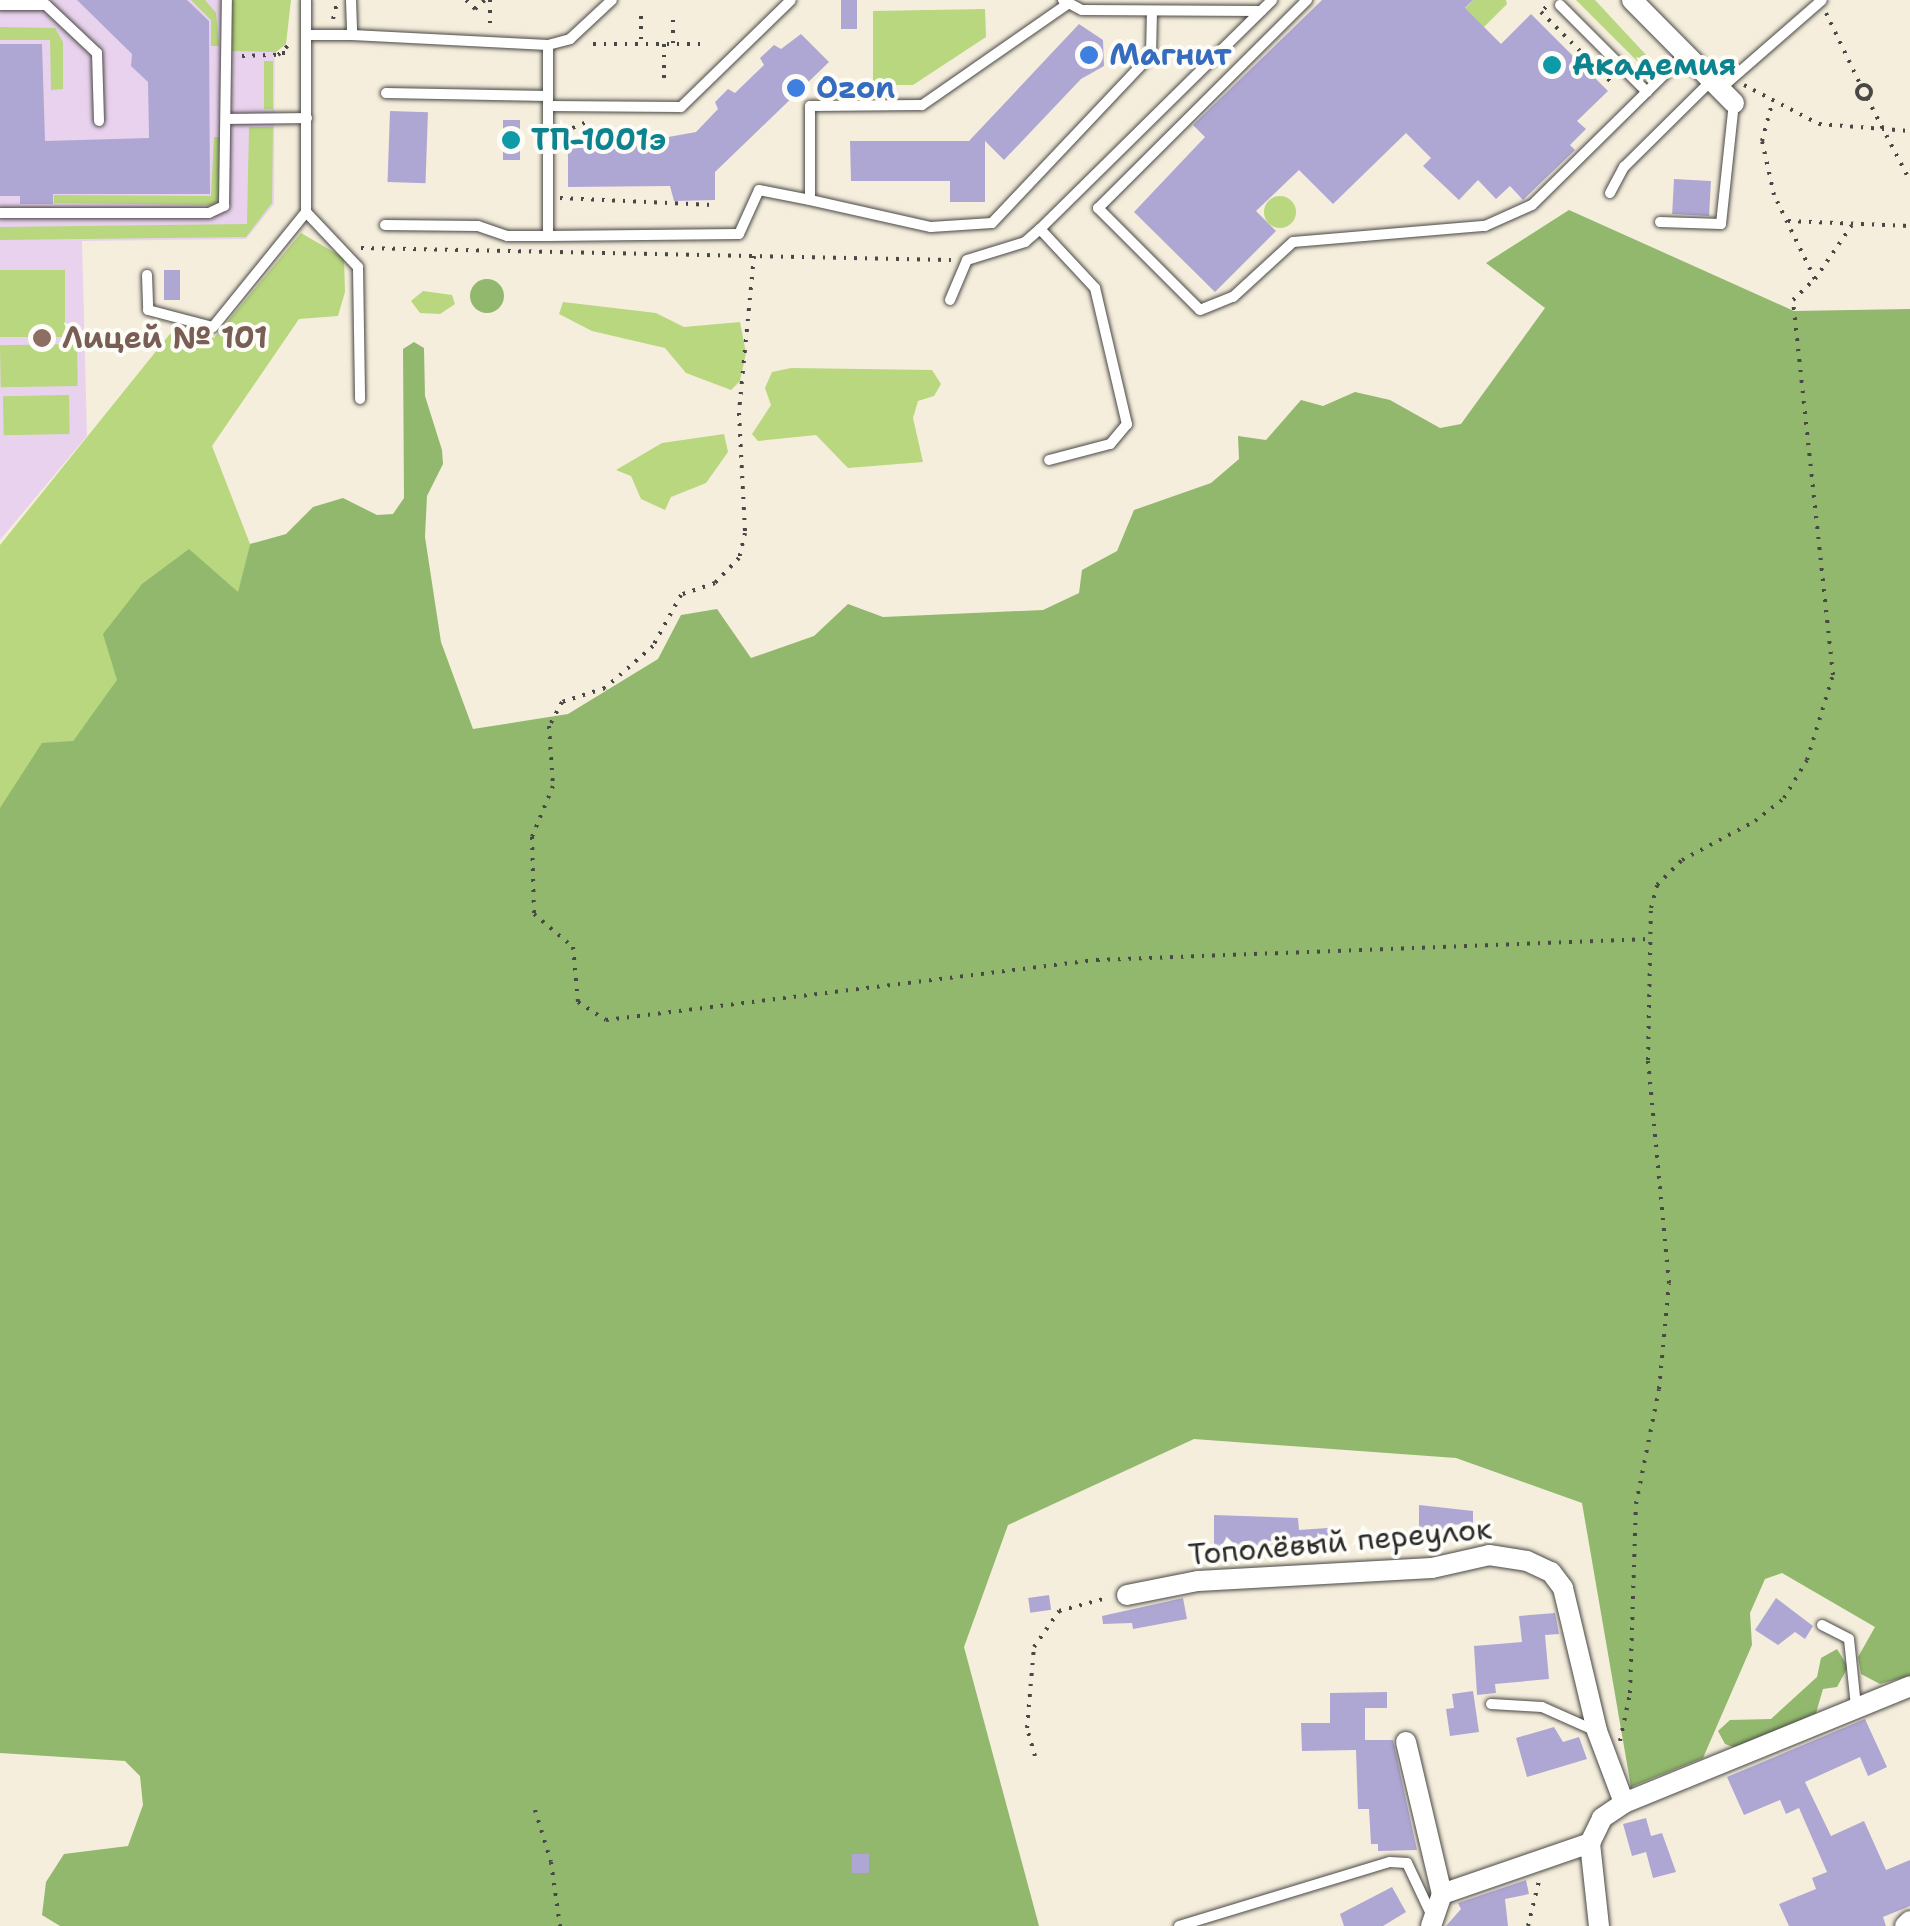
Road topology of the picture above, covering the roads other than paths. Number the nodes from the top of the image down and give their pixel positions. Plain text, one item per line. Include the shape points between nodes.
1 (218, 0) edge
2 (306, 0) edge
3 (352, 0) edge
4 (612, 0) edge
5 (790, 0) edge
6 (1272, 0) edge
7 (1307, 0) edge
8 (1632, 0) edge
9 (1821, 1) edge
10 (1066, 2) edge
11 (1557, 2) edge
12 (227, 4) edge
13 (0, 6) edge
14 (1152, 10) junction
15 (1261, 11) junction
16 (306, 35) junction
17 (352, 35) junction
18 (548, 45) junction
19 (1686, 54) junction
20 (1725, 88) junction
21 (1647, 92) junction
22 (386, 93) dead end
23 (548, 101) junction
24 (307, 118) junction
25 (228, 119) junction
26 (98, 121) dead end
27 (1610, 192) dead end
28 (810, 200) junction
29 (306, 212) junction
30 (0, 213) edge
31 (1660, 222) dead end
32 (385, 225) dead end
33 (1040, 229) junction
34 (548, 236) junction
35 (147, 275) dead end
36 (950, 300) dead end
37 (360, 399) dead end
38 (1049, 460) dead end
39 (1127, 1595) road end
40 (1822, 1625) dead end
41 (1910, 1686) edge
42 (1492, 1704) dead end
43 (1856, 1706) junction
44 (1597, 1731) junction
45 (1406, 1742) dead end
46 (1624, 1803) junction
47 (1590, 1843) junction
48 (1442, 1894) junction
49 (1431, 1922) edge
50 (1179, 1926) edge
51 (1598, 1926) edge

1 - 12 lane
2 - 16 lane
3 - 17 lane
4 - 18 lane via 570,39
5 - 23 lane via 681,107
6 - 15 lane
7 - 21 lane via 1098,208 1200,310 1233,298 1293,242 1500,222 1532,205
8 - 19 street
9 - 20 lane
10 - 14 lane via 1082,10
10 - 28 lane via 922,106 810,106
11 - 21 lane
12 - 25 lane
13 - 26 lane via 46,5 97,53
14 - 15 lane
14 - 28 lane via 1151,55 992,223 932,227
15 - 33 lane
16 - 17 lane
16 - 24 lane
17 - 18 lane
18 - 23 lane
19 - 20 street
19 - 21 lane
20 - 27 lane via 1624,167
20 - 31 lane via 1720,224
22 - 23 lane
23 - 34 lane
24 - 25 lane
24 - 29 lane
25 - 30 lane via 229,194 218,211
28 - 34 lane via 759,190 739,234
29 - 35 lane via 213,327 148,310
29 - 37 lane via 346,248 361,289
32 - 34 lane via 478,226 507,236
33 - 36 lane via 1025,242 967,260
33 - 38 lane via 1095,288 1127,424 1110,444
39 - 44 street, Тополёвый переулок via 1198,1580 1432,1568 1489,1555 1527,1561 1551,1572 1563,1588
40 - 43 lane via 1849,1638
41 - 43 street
42 - 44 lane via 1542,1706
43 - 46 street
44 - 46 street, Тополёвый переулок
45 - 48 street
46 - 47 street via 1602,1818
47 - 48 street
47 - 51 street
48 - 49 street
49 - 50 lane via 1407,1863 1390,1862

